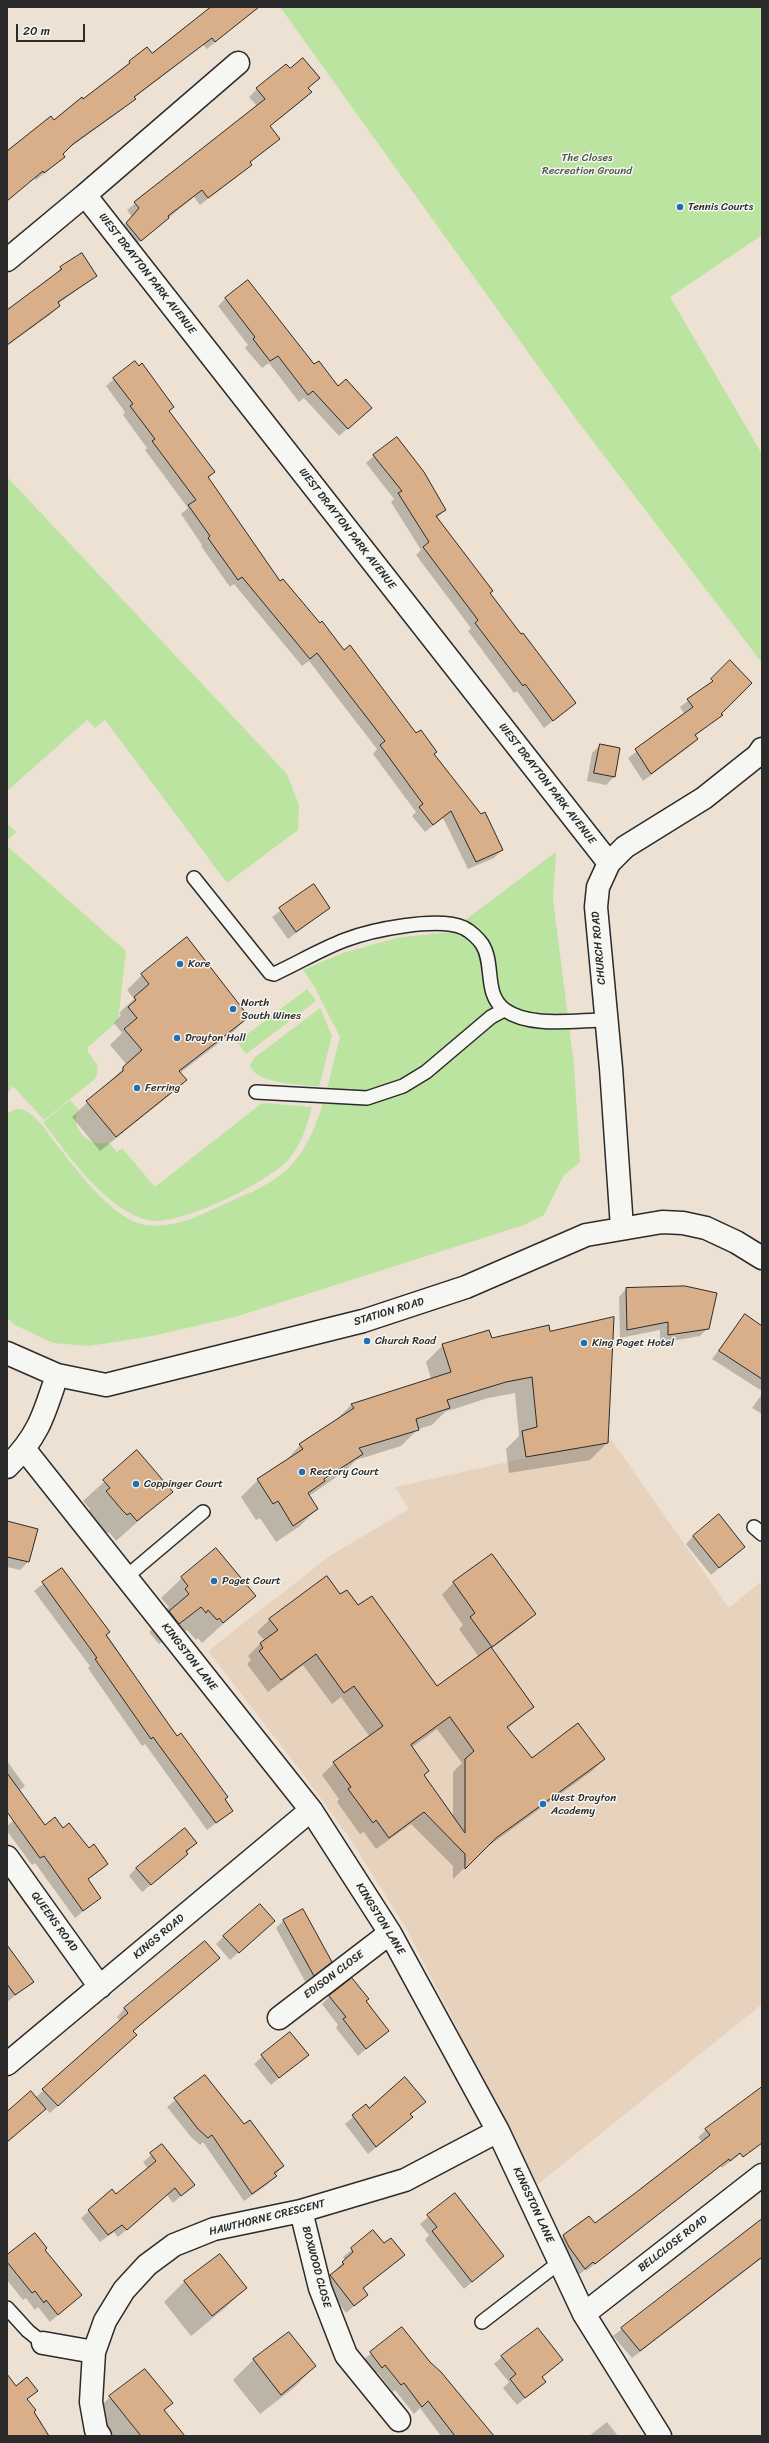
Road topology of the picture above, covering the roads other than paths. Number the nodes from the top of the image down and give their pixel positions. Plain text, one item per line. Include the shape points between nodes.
1 (238, 63) dead end
2 (85, 195) junction
3 (7, 260) edge
4 (761, 756) edge
5 (609, 863) junction
6 (194, 878) dead end
7 (504, 1010) junction
8 (606, 1020) junction
9 (256, 1092) dead end
10 (622, 1228) junction
11 (762, 1258) edge
12 (7, 1352) edge
13 (57, 1375) junction
14 (25, 1450) junction
15 (7, 1468) edge
16 (204, 1512) dead end
17 (126, 1578) junction
18 (311, 1810) junction
19 (7, 1857) edge
20 (390, 1933) junction
21 (100, 1987) junction
22 (279, 2018) dead end
23 (7, 2064) edge
24 (498, 2131) junction
25 (762, 2175) edge
26 (301, 2211) junction
27 (560, 2262) junction
28 (7, 2308) edge
29 (584, 2314) junction
30 (482, 2322) dead end
31 (43, 2343) joint
32 (94, 2352) junction
33 (399, 2420) dead end
34 (100, 2436) edge
35 (660, 2436) edge

1 - 2 street
2 - 3 street
2 - 5 street, WEST DRAYTON PARK AVENUE
4 - 5 street, CHURCH ROAD via 704,798 625,847
5 - 8 street, CHURCH ROAD via 598,887 596,907
6 - 7 lane via 267,971 274,974 345,940 390,927 447,924 464,928 479,939 484,948 492,994
7 - 8 lane via 535,1021
7 - 9 lane via 491,1017 426,1072 403,1086 367,1098
8 - 10 street, CHURCH ROAD
10 - 11 street, STATION ROAD via 662,1222 683,1223 706,1228
10 - 13 street, STATION ROAD via 586,1235 466,1287 363,1321 106,1385
12 - 13 street, STATION ROAD
13 - 14 street via 38,1430
14 - 15 street
14 - 17 street, KINGSTON LANE
16 - 17 lane
17 - 18 street, KINGSTON LANE
18 - 20 street, KINGSTON LANE
18 - 21 street, KINGS ROAD
19 - 21 street, QUEENS ROAD
20 - 22 street, EDISON CLOSE
20 - 24 street, KINGSTON LANE
21 - 23 street, KINGS ROAD
24 - 26 street, HAWTHORNE CRESCENT via 406,2180
24 - 27 street, KINGSTON LANE
25 - 29 street, BELLCLOSE ROAD
26 - 32 street, HAWTHORNE CRESCENT via 214,2229 174,2245 147,2266 124,2290 105,2321
26 - 33 street, BOXWOOD CLOSE via 320,2288 346,2355
27 - 29 street, KINGSTON LANE
27 - 30 lane
28 - 31 lane
29 - 35 street, KINGSTON LANE
31 - 32 street
32 - 34 street, HAWTHORNE CRESCENT via 91,2402 96,2430

